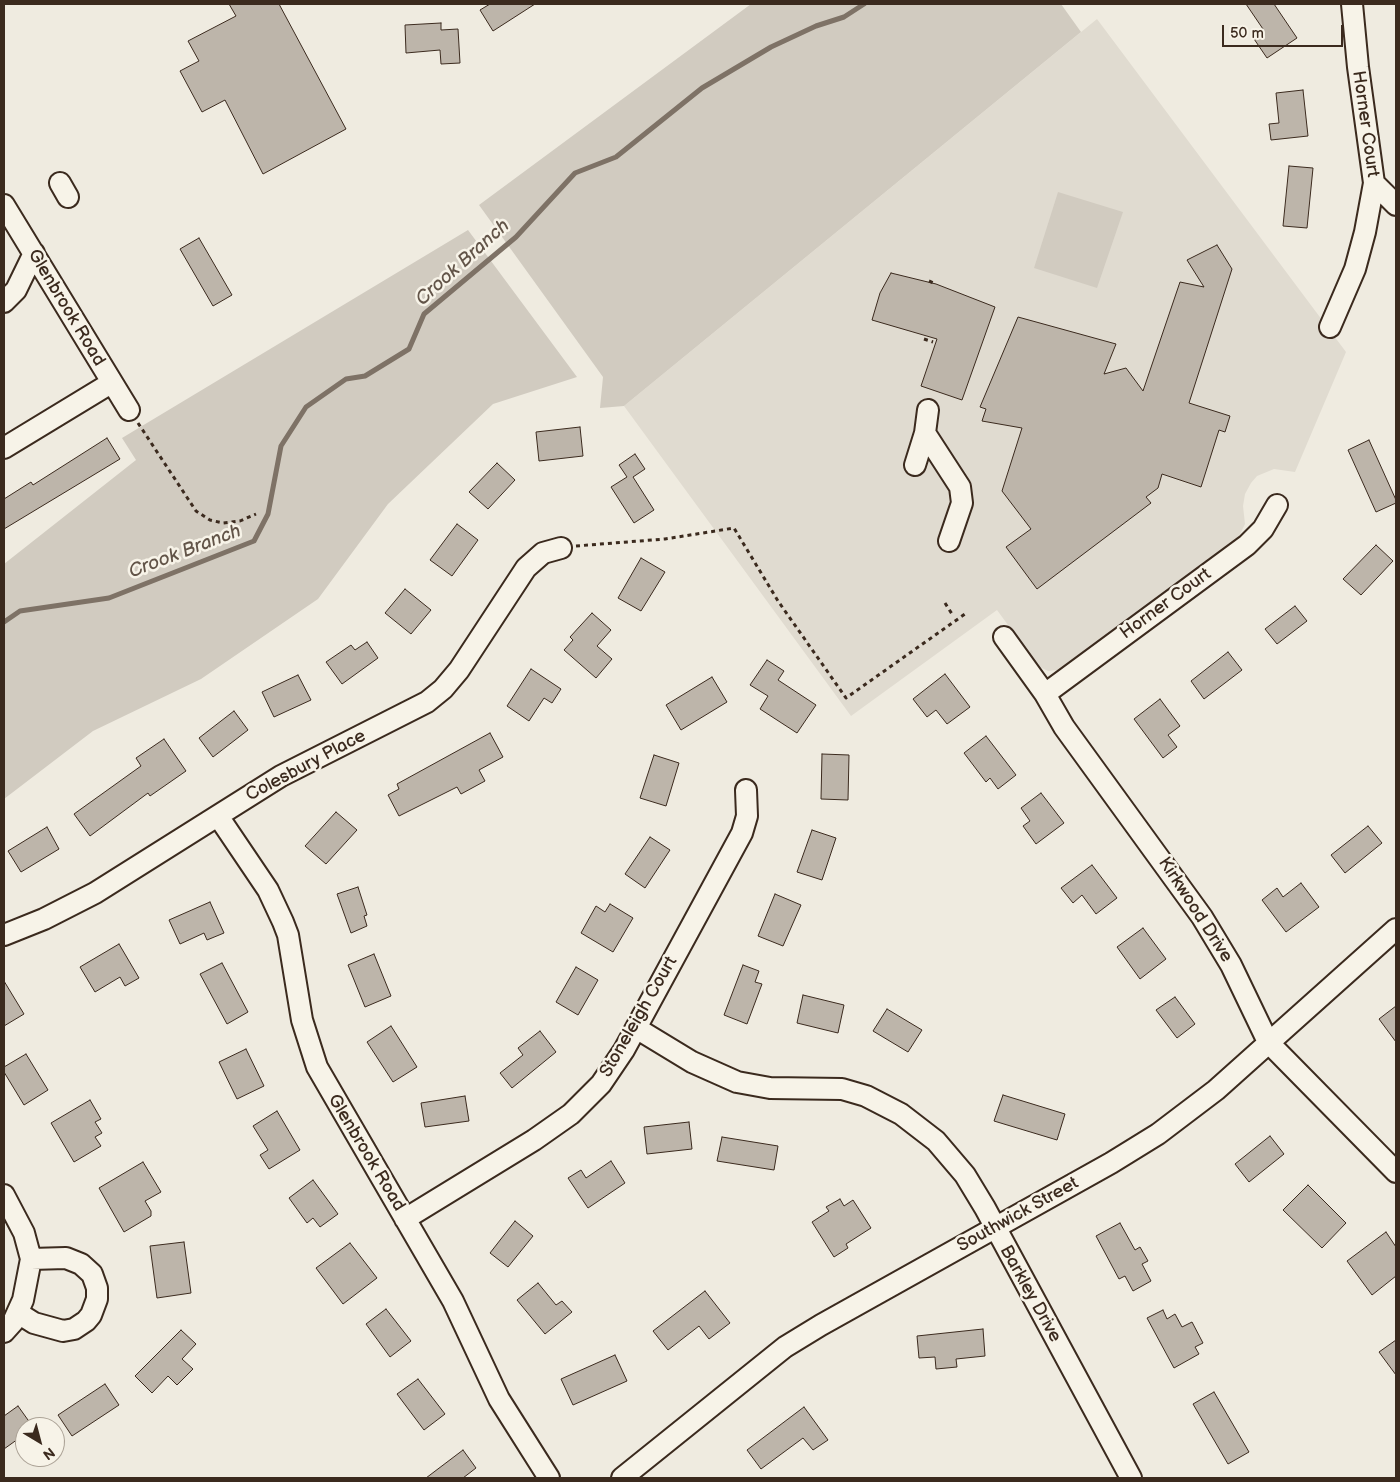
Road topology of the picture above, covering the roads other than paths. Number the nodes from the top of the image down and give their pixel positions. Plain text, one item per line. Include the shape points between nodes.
1 (1352, 4) edge
2 (1374, 183) junction
3 (4, 205) edge
4 (1396, 205) edge
5 (34, 253) junction
6 (4, 302) edge
7 (1330, 327) dead end
8 (111, 383) junction
9 (129, 410) road end
10 (928, 410) dead end
11 (925, 433) junction
12 (4, 448) edge
13 (915, 465) dead end
14 (1278, 505) dead end
15 (949, 541) dead end
16 (561, 548) road end
17 (1004, 637) dead end
18 (1044, 694) junction
19 (746, 790) dead end
20 (218, 816) junction
21 (1396, 928) edge
22 (4, 935) edge
23 (636, 1028) junction
24 (1268, 1042) junction
25 (1396, 1172) edge
26 (4, 1195) edge
27 (405, 1218) junction
28 (994, 1227) junction
29 (31, 1259) junction
30 (18, 1313) junction
31 (4, 1332) edge
32 (549, 1478) edge
33 (622, 1478) edge
34 (1130, 1478) edge

1 - 2 street, Horner Court
2 - 4 street
2 - 7 street, Horner Court via 1355,269
3 - 5 street, Glenbrook Road
5 - 6 street via 16,290
5 - 8 street, Glenbrook Road
8 - 9 street, Glenbrook Road
8 - 12 street
10 - 11 street
11 - 13 street
11 - 15 street via 960,487 962,504
14 - 18 street, Horner Court via 1263,529 1248,544
16 - 20 street, Colesbury Place via 543,553 526,568 459,670 432,698 281,776
17 - 18 street, Kirkwood Drive
18 - 24 street, Kirkwood Drive via 1064,727 1202,917 1231,965
19 - 23 street, Stoneleigh Court via 747,816 742,833
20 - 22 street, Colesbury Place via 95,893
20 - 27 street, Glenbrook Road via 268,890 283,922 302,1020 317,1067
21 - 24 street, Southwick Street
23 - 27 street, Stoneleigh Court via 600,1084 571,1114
23 - 28 street, Barkley Drive via 692,1062 737,1082 770,1088 842,1089 887,1105 920,1127 951,1157 965,1175
24 - 25 street, Kirkwood Drive
24 - 28 street, Southwick Street via 1216,1090 1158,1134
26 - 29 street via 24,1234
27 - 32 street, Glenbrook Road via 453,1301 499,1399
28 - 33 street, Southwick Street via 785,1348
28 - 34 street, Barkley Drive
29 - 30 street
29 - 30 street via 66,1258 82,1264 92,1274 97,1299 86,1321 74,1329 63,1331 34,1323
30 - 31 street

